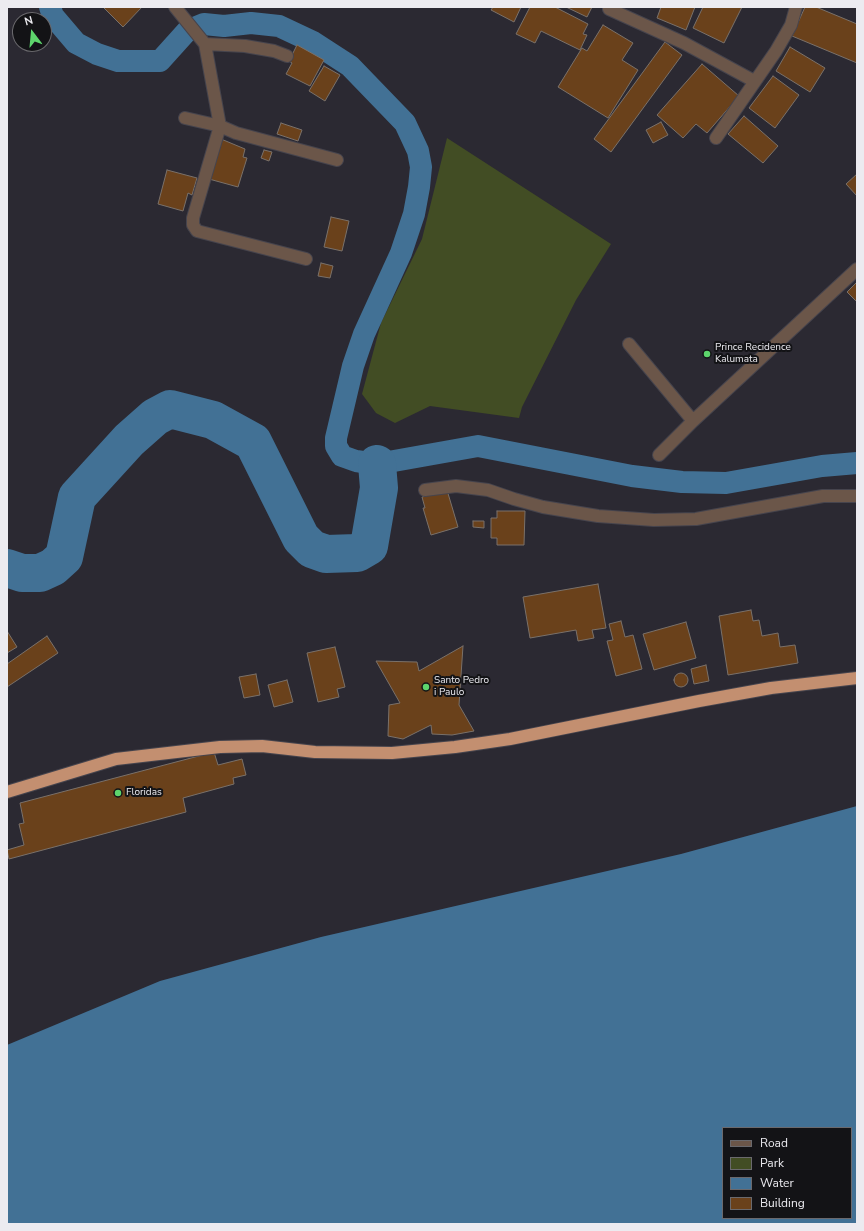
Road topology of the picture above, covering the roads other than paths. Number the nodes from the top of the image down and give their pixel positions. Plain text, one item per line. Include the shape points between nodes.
1 (175, 7) edge
2 (796, 7) edge
3 (609, 9) dead end
4 (205, 44) junction
5 (287, 56) dead end
6 (754, 81) junction
7 (185, 118) dead end
8 (220, 126) junction
9 (716, 138) dead end
10 (337, 160) dead end
11 (306, 259) dead end
12 (857, 269) edge
13 (629, 344) dead end
14 (694, 421) junction
15 (659, 455) dead end
16 (425, 490) dead end
17 (857, 496) edge
18 (857, 678) edge
19 (7, 792) edge

1 - 4 street
2 - 6 street via 791,25
3 - 6 street via 684,43
4 - 5 street via 245,46
4 - 8 street
6 - 9 street
7 - 8 street
8 - 10 street via 236,133
8 - 11 street via 193,218 193,226 197,232
12 - 14 street
13 - 14 street
14 - 15 street
16 - 17 street via 456,486 488,490 543,506 598,516 654,520 704,517 823,496
18 - 19 highway via 713,698 455,748 392,753 315,752 262,746 220,747 116,758

